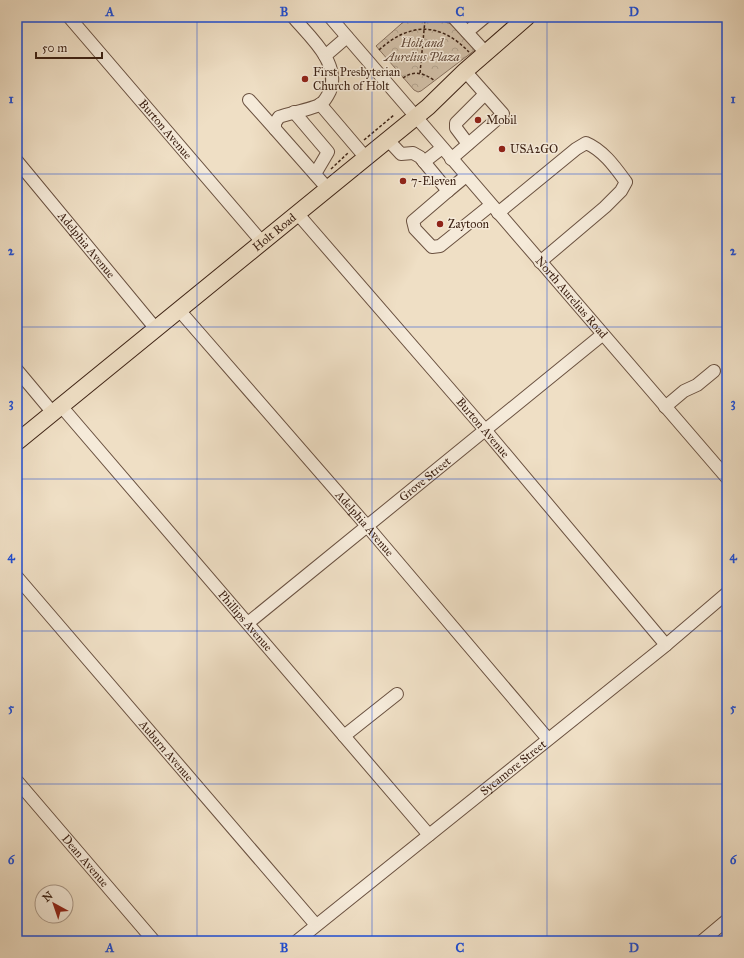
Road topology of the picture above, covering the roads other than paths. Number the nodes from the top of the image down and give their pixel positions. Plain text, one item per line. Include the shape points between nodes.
1 (69, 17) edge
2 (293, 17) edge
3 (330, 17) edge
4 (453, 17) edge
5 (485, 17) edge
6 (527, 17) edge
7 (467, 32) junction
8 (347, 37) junction
9 (486, 53) junction
10 (325, 56) junction
11 (465, 71) junction
12 (485, 94) junction
13 (249, 100) dead end
14 (320, 104) junction
15 (294, 112) junction
16 (416, 117) junction
17 (275, 130) junction
18 (388, 140) junction
19 (468, 144) junction
20 (442, 148) junction
21 (366, 158) junction
22 (451, 159) junction
23 (17, 161) edge
24 (424, 162) junction
25 (315, 174) junction
26 (466, 176) junction
27 (328, 189) junction
28 (448, 190) junction
29 (494, 209) junction
30 (298, 213) junction
31 (262, 242) junction
32 (540, 262) junction
33 (179, 310) junction
34 (156, 329) junction
35 (602, 335) junction
36 (17, 370) edge
37 (714, 372) dead end
38 (665, 407) junction
39 (57, 410) junction
40 (486, 431) junction
41 (17, 442) edge
42 (727, 478) edge
43 (367, 526) junction
44 (17, 577) edge
45 (727, 593) edge
46 (248, 623) junction
47 (666, 644) junction
48 (397, 694) dead end
49 (344, 736) junction
50 (548, 739) junction
51 (17, 781) edge
52 (429, 835) junction
53 (727, 920) edge
54 (316, 925) junction
55 (154, 941) edge
56 (297, 941) edge
57 (702, 941) edge

1 - 31 street, Burton Avenue
2 - 10 street
3 - 8 street, North Aurelius Road
4 - 7 street
5 - 7 street
6 - 9 main road, Holt Road
7 - 9 street
8 - 10 street
8 - 16 street, North Aurelius Road
9 - 11 main road, Holt Road
10 - 14 street via 331,71 331,86
11 - 12 street
11 - 16 main road, Holt Road
12 - 19 street via 456,123 456,128
12 - 19 street via 503,114
13 - 17 street
14 - 15 street
14 - 21 street
15 - 17 street via 279,117 275,123
15 - 25 street via 328,152
16 - 18 main road, Holt Road
16 - 20 street, North Aurelius Road
17 - 25 street
18 - 21 main road, Holt Road
18 - 24 street via 401,154 413,153
19 - 22 street
20 - 22 street, North Aurelius Road
20 - 24 street
21 - 27 main road, Holt Road
22 - 26 street, North Aurelius Road
23 - 34 street, Adelphia Avenue
24 - 28 street
25 - 27 street
26 - 28 street
26 - 29 street, North Aurelius Road
27 - 30 main road, Holt Road
28 - 29 street via 413,221 415,228 429,245 440,246 465,226
29 - 32 street, North Aurelius Road
29 - 32 street via 586,143 596,147 619,173 626,182 621,191
30 - 31 main road, Holt Road
30 - 40 street, Burton Avenue
31 - 33 main road, Holt Road
32 - 35 street, North Aurelius Road
33 - 34 main road, Holt Road
33 - 43 street, Adelphia Avenue
34 - 39 main road, Holt Road
35 - 38 street, North Aurelius Road
35 - 40 street, Grove Street
36 - 39 street, Phillips Avenue
37 - 38 street via 698,385 684,390
38 - 42 street, North Aurelius Road
39 - 41 main road, Holt Road
39 - 46 street, Phillips Avenue
40 - 43 street, Grove Street
40 - 47 street, Burton Avenue
43 - 46 street, Grove Street
43 - 50 street, Adelphia Avenue
44 - 54 street, Auburn Avenue
45 - 47 street, Sycamore Street
46 - 49 street, Phillips Avenue
47 - 50 street, Sycamore Street
48 - 49 street
49 - 52 street, Phillips Avenue
50 - 52 street, Sycamore Street
51 - 55 street, Dean Avenue
52 - 54 street, Sycamore Street
53 - 57 street
54 - 56 street, Sycamore Street

